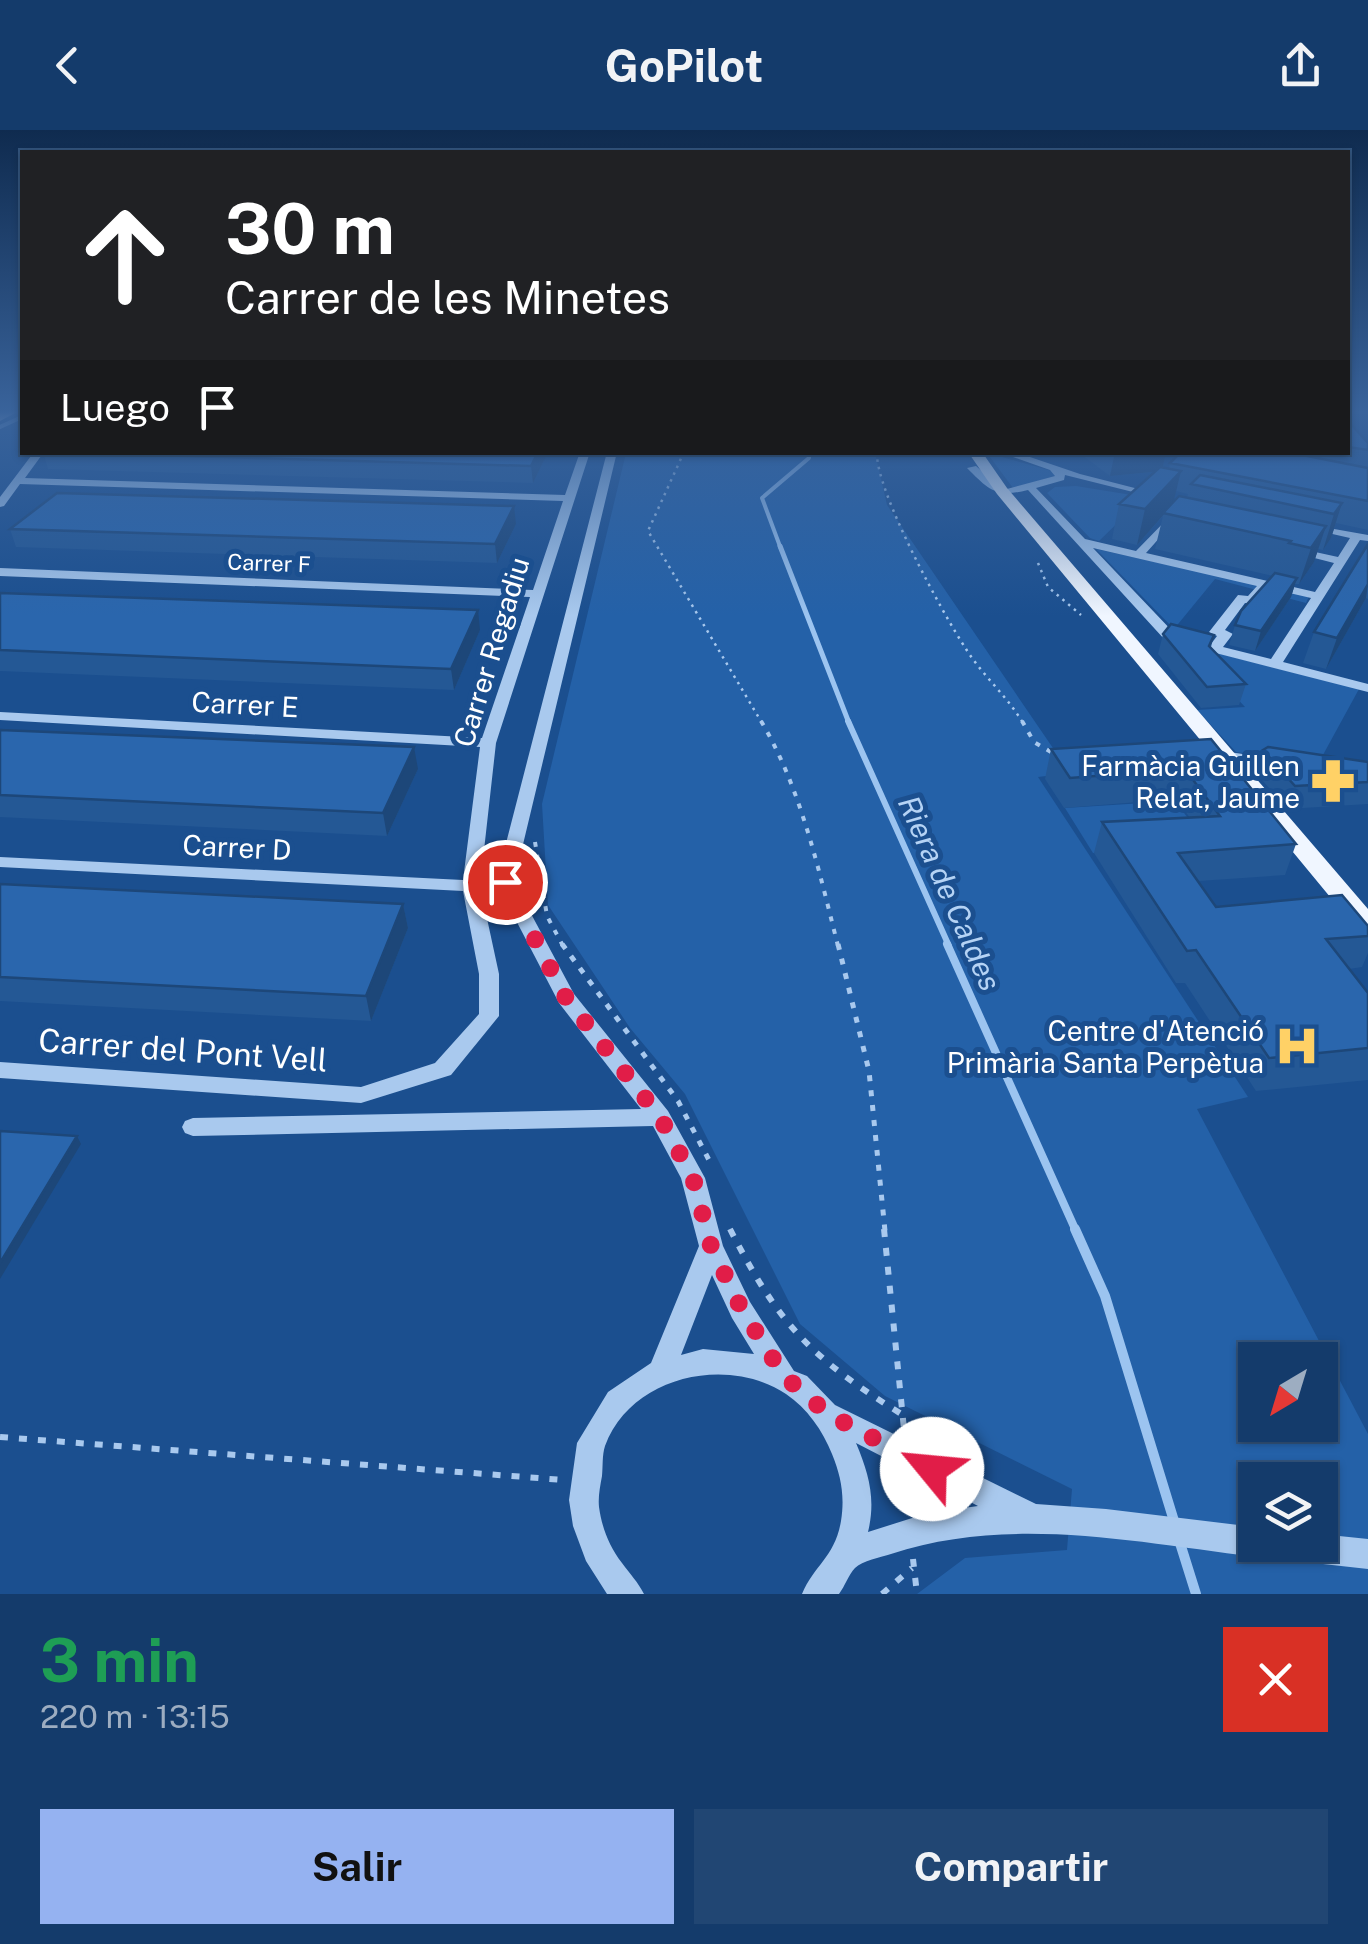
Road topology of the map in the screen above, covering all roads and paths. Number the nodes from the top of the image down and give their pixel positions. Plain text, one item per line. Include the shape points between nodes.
1 (18, 479) edge
2 (575, 479) edge
3 (605, 479) edge
4 (672, 479) edge
5 (880, 479) edge
6 (988, 479) edge
7 (992, 479) edge
8 (1054, 479) edge
9 (1093, 479) edge
10 (16, 482) junction
11 (1041, 486) junction
12 (1126, 488) junction
13 (1008, 496) junction
14 (1167, 497) edge
15 (568, 498) junction
16 (1187, 501) edge
17 (0, 504) edge
18 (1166, 523) junction
19 (1297, 524) edge
20 (1186, 528) edge
21 (1363, 537) edge
22 (1083, 542) junction
23 (1282, 548) edge
24 (1138, 554) junction
25 (1340, 561) junction
26 (0, 572) edge
27 (1265, 584) junction
28 (537, 594) junction
29 (1318, 596) junction
30 (1213, 650) junction
31 (1274, 665) junction
32 (1368, 688) edge
33 (0, 716) edge
34 (488, 743) junction
35 (1060, 754) edge
36 (1229, 757) junction
37 (1299, 767) edge
38 (1246, 782) junction
39 (534, 826) dead end
40 (0, 862) edge
41 (471, 886) junction
42 (1368, 926) edge
43 (0, 1070) edge
44 (362, 1095) joint
45 (660, 1117) junction
46 (193, 1127) dead end
47 (712, 1168) dead end
48 (728, 1225) dead end
49 (711, 1246) junction
50 (662, 1370) junction
51 (784, 1376) junction
52 (828, 1414) junction
53 (903, 1416) junction
54 (0, 1437) edge
55 (905, 1455) junction
56 (583, 1485) junction
57 (1030, 1517) junction
58 (912, 1532) junction
59 (1238, 1540) edge
60 (1338, 1551) edge
61 (1368, 1554) edge
62 (846, 1555) junction
63 (914, 1567) junction
64 (628, 1594) edge
65 (818, 1594) edge
66 (882, 1594) edge
67 (917, 1594) edge

1 - 10 street
2 - 15 street, Carrer Regadiu
3 - 45 street via 505,882 566,998
4 - 53 path via 648,531 777,748 818,865 869,1072
5 - 35 path via 967,651 1009,699 1034,742
6 - 38 main road via 1198,744
7 - 13 main road
8 - 11 street
9 - 12 street
10 - 15 street
10 - 17 street
11 - 12 street
11 - 13 street
11 - 22 street
12 - 14 street
13 - 36 main road
15 - 28 street, Carrer Regadiu
16 - 18 street
18 - 20 street
18 - 24 street
19 - 21 street
21 - 25 street
22 - 24 street
22 - 30 street via 1170,637
23 - 25 street
24 - 27 street
25 - 29 street
26 - 28 street, Carrer F
27 - 29 street
27 - 30 street via 1251,601 1242,598 1216,632 1226,634
28 - 34 street, Carrer Regadiu
29 - 31 street
30 - 31 street
31 - 32 street
33 - 34 street, Carrer E
34 - 41 street, Carrer Regadiu
36 - 37 street
36 - 38 main road
38 - 42 main road
39 - 47 path via 547,916 569,958 678,1100
40 - 41 street, Carrer D
41 - 44 street, Carrer Regadiu via 490,974 489,1016 443,1069
43 - 44 street, Carrer del Pont Vell
45 - 46 street
45 - 49 street via 693,1178
48 - 53 path via 771,1304 809,1348
49 - 50 street
49 - 51 street
50 - 51 street via 723,1359
50 - 56 street via 628,1392 602,1424
51 - 52 street
52 - 55 street
52 - 62 street via 856,1482
53 - 55 path
54 - 56 path
55 - 57 street
55 - 58 path
56 - 64 street via 595,1550
57 - 58 street
57 - 59 street
58 - 62 street
58 - 63 path
60 - 61 street
62 - 65 street
63 - 66 path
63 - 67 path

